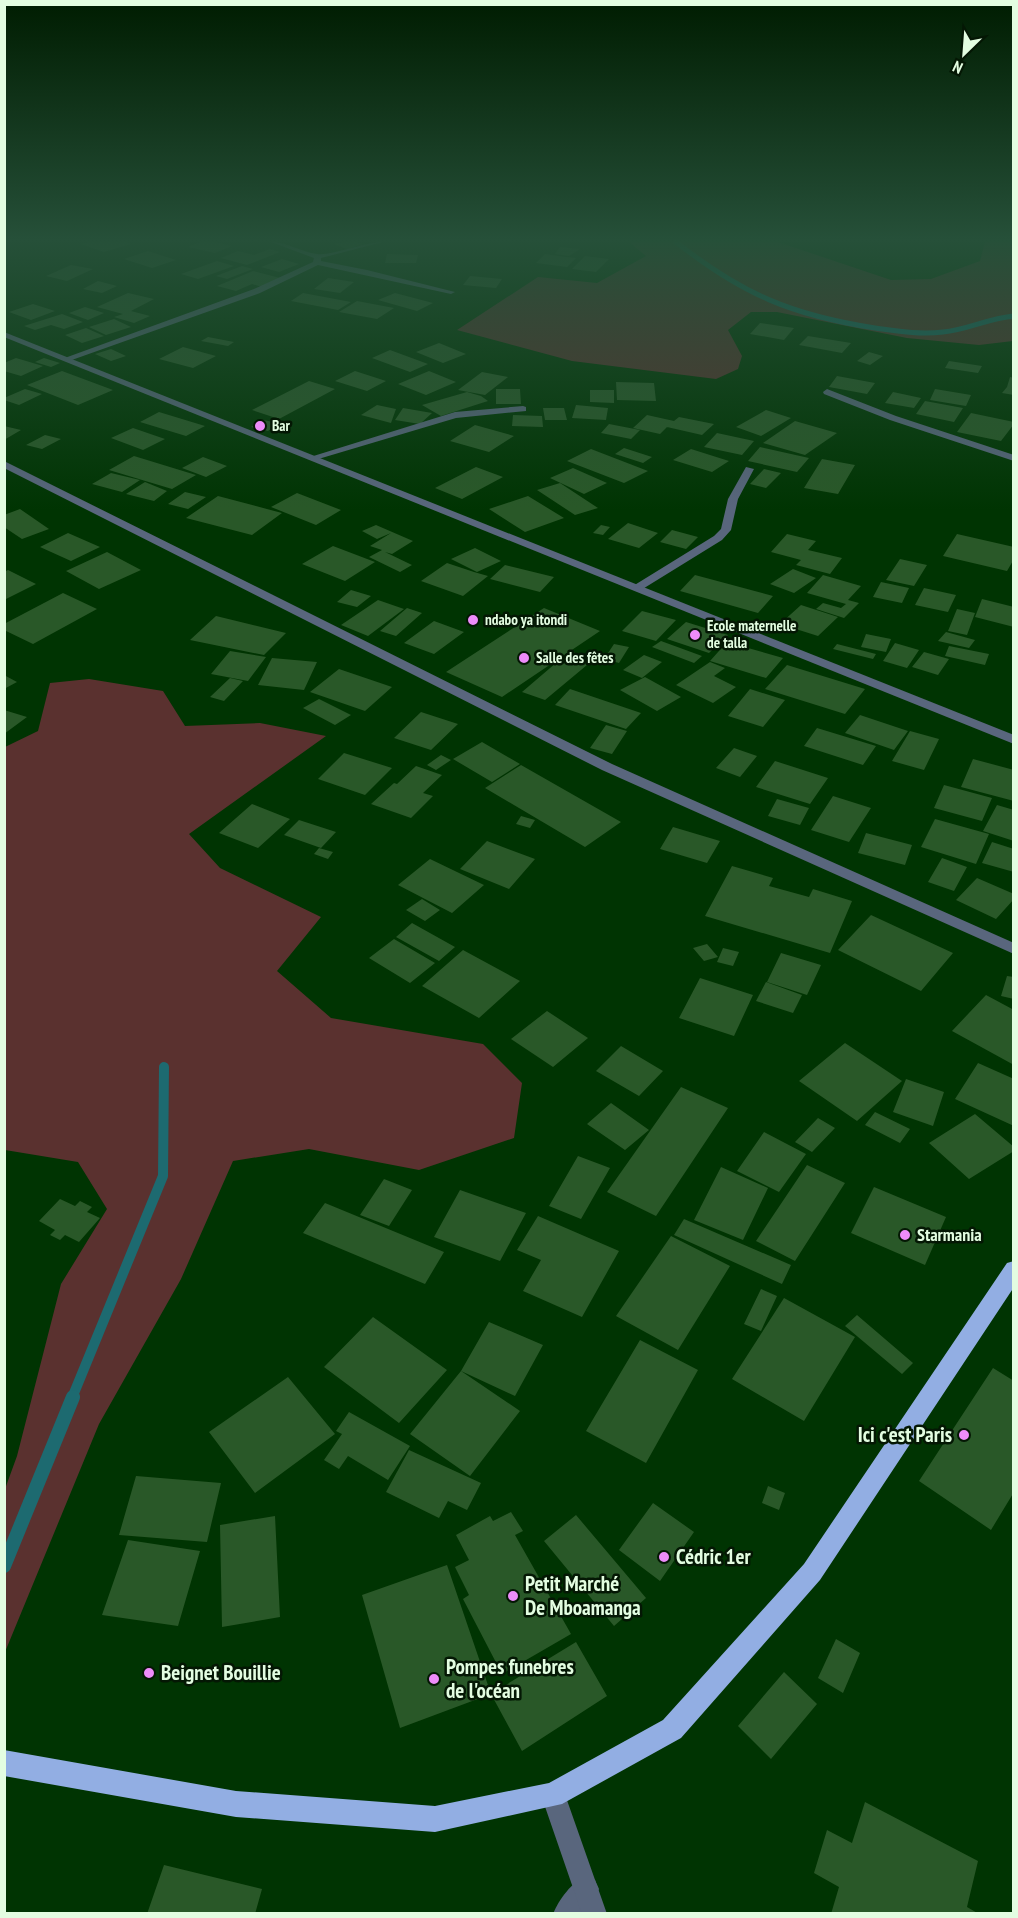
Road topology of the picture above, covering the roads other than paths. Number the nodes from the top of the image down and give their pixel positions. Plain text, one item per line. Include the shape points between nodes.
1 (143, 332) edge
2 (4, 334) edge
3 (66, 359) junction
4 (827, 392) dead end
5 (523, 409) dead end
6 (312, 458) junction
7 (1014, 458) edge
8 (4, 464) edge
9 (749, 469) dead end
10 (637, 588) junction
11 (1014, 740) edge
12 (1014, 949) edge
13 (1014, 1269) edge
14 (4, 1763) edge
15 (553, 1795) junction
16 (586, 1889) junction
17 (565, 1914) edge
18 (595, 1914) edge

1 - 3 street
2 - 3 street
3 - 6 street
4 - 7 street
5 - 6 street via 455,415
6 - 10 street
8 - 12 street via 607,767
9 - 10 street via 733,499 726,530
10 - 11 street
13 - 15 highway via 812,1572 672,1729
14 - 15 highway via 236,1804 435,1819
15 - 16 street
16 - 17 street
16 - 18 street

